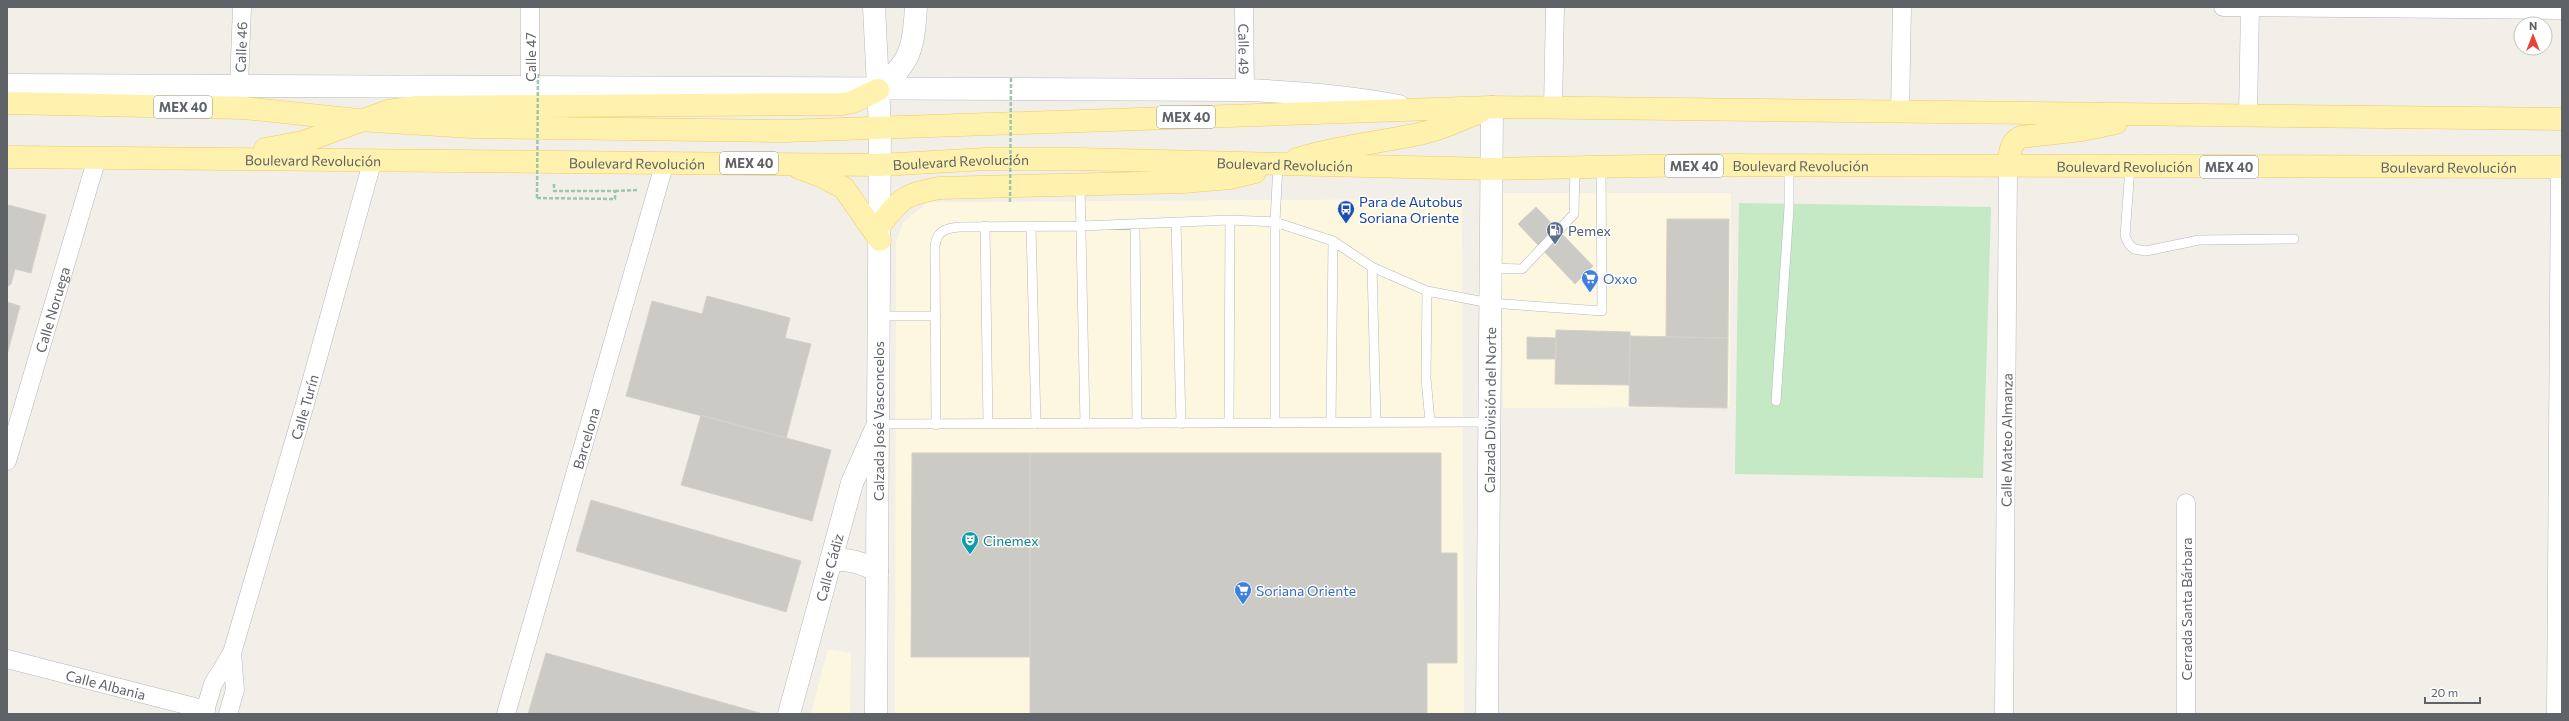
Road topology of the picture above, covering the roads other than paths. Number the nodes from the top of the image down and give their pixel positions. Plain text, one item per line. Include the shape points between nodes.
1 (242, 7) edge
2 (530, 7) edge
3 (874, 7) edge
4 (916, 7) edge
5 (1244, 7) edge
6 (1555, 7) edge
7 (1902, 7) edge
8 (2223, 7) edge
9 (2250, 7) edge
10 (2562, 10) edge
11 (7, 85) edge
12 (239, 86) junction
13 (532, 89) junction
14 (878, 90) junction
15 (1245, 90) junction
16 (7, 103) edge
17 (1492, 107) junction
18 (1552, 107) junction
19 (1413, 109) junction
20 (1900, 112) junction
21 (2144, 115) junction
22 (2248, 116) junction
23 (2562, 119) edge
24 (358, 120) junction
25 (880, 127) junction
26 (7, 157) edge
27 (97, 158) junction
28 (210, 158) junction
29 (373, 159) junction
30 (665, 162) junction
31 (787, 164) junction
32 (1278, 164) junction
33 (880, 165) junction
34 (1789, 166) junction
35 (2008, 166) junction
36 (1575, 167) junction
37 (1601, 167) junction
38 (2130, 167) junction
39 (2561, 167) edge
40 (1491, 168) junction
41 (1080, 185) junction
42 (1230, 220) junction
43 (1176, 222) junction
44 (1275, 222) junction
45 (1135, 224) junction
46 (985, 226) junction
47 (1081, 226) junction
48 (1032, 227) junction
49 (880, 232) junction
50 (2294, 239) dead end
51 (1332, 240) junction
52 (1372, 267) junction
53 (1490, 268) junction
54 (1427, 291) junction
55 (1490, 303) junction
56 (879, 316) junction
57 (936, 316) junction
58 (1776, 401) dead end
59 (1376, 422) junction
60 (1430, 422) junction
61 (1489, 422) junction
62 (1229, 423) junction
63 (1275, 423) junction
64 (1331, 423) junction
65 (878, 424) junction
66 (988, 424) junction
67 (1036, 424) junction
68 (1085, 424) junction
69 (1137, 424) junction
70 (1181, 424) junction
71 (936, 425) junction
72 (7, 461) edge
73 (2186, 503) dead end
74 (831, 560) junction
75 (877, 571) junction
76 (232, 654) junction
77 (7, 660) edge
78 (205, 712) edge
79 (228, 714) edge
80 (506, 714) edge
81 (789, 714) edge
82 (876, 714) edge
83 (1487, 714) edge
84 (2004, 714) edge
85 (2186, 714) edge
86 (2556, 714) edge

1 - 12 street, Calle 46
2 - 13 street, Calle 47
3 - 14 main road, Calzada José Vasconcelos
4 - 14 main road via 909,58 900,71
5 - 15 street, Calle 49
6 - 18 street
7 - 20 street
8 - 9 street
9 - 10 street
9 - 22 street
11 - 12 main road
12 - 13 main road
13 - 14 main road via 841,104 853,102
13 - 24 main road via 388,111
14 - 15 main road
14 - 25 main road, Calzada José Vasconcelos
15 - 19 main road via 1344,96
16 - 24 main road, MEX 40 via 244,108
17 - 18 main road, MEX 40
17 - 19 main road, MEX 40
17 - 32 main road via 1440,129 1332,148
17 - 40 main road, Calzada División del Norte
18 - 20 main road, MEX 40
19 - 25 main road, MEX 40
20 - 21 main road, MEX 40
21 - 22 main road, MEX 40
21 - 35 main road via 2082,130 2021,137 2014,140 2011,146
22 - 23 main road, MEX 40
24 - 25 main road, MEX 40 via 550,129 784,131
24 - 28 main road via 304,142
25 - 33 main road, Calzada José Vasconcelos
26 - 27 main road, Boulevard Revolución / MEX 40
27 - 28 main road, Boulevard Revolución / MEX 40
27 - 72 street, Calle Noruega
28 - 29 main road, Boulevard Revolución / MEX 40
29 - 30 main road, Boulevard Revolución / MEX 40
29 - 76 street, Calle Turín
30 - 31 main road, Boulevard Revolución / MEX 40
30 - 80 street, Barcelona
31 - 33 main road, Boulevard Revolución / MEX 40
31 - 49 main road via 844,188
32 - 33 main road, Boulevard Revolución / MEX 40 via 986,159
32 - 40 main road, Boulevard Revolución / MEX 40
32 - 41 main road via 1230,178
32 - 44 lane
33 - 49 main road, Calzada José Vasconcelos
34 - 35 main road, Boulevard Revolución / MEX 40
34 - 37 main road, Boulevard Revolución / MEX 40
34 - 58 lane via 1789,208
35 - 38 main road, Boulevard Revolución / MEX 40
35 - 84 street, Calle Mateo Almanza
36 - 37 main road, Boulevard Revolución / MEX 40
36 - 40 main road, Boulevard Revolución / MEX 40
36 - 53 lane via 1574,214 1522,269
37 - 55 lane via 1602,311
38 - 39 main road, Boulevard Revolución / MEX 40
38 - 50 lane via 2125,236 2134,249 2146,251 2200,240
39 - 86 street
40 - 53 main road, Calzada División del Norte
41 - 47 lane
41 - 49 main road via 939,188 916,193 899,201
42 - 43 lane
42 - 44 lane
42 - 62 lane
43 - 45 lane
43 - 70 lane
44 - 51 lane
44 - 63 lane
45 - 47 lane
45 - 69 lane
46 - 48 lane
46 - 57 lane via 950,228 941,231 936,237
46 - 66 lane
47 - 48 lane
47 - 68 lane
48 - 67 lane
49 - 56 main road, Calzada José Vasconcelos
51 - 52 lane
51 - 64 lane
52 - 54 lane
52 - 59 lane
53 - 55 main road, Calzada División del Norte
54 - 55 lane
54 - 60 lane via 1426,378
55 - 61 main road, Calzada División del Norte
56 - 57 lane
56 - 65 main road, Calzada José Vasconcelos
57 - 71 lane
59 - 60 lane
59 - 64 lane
60 - 61 lane
61 - 83 main road, Calzada División del Norte
62 - 63 lane
62 - 70 lane
63 - 64 lane
65 - 71 lane
65 - 74 main road, Calle Cádiz via 852,483
65 - 75 main road, Calzada José Vasconcelos
66 - 67 lane
66 - 71 lane
67 - 68 lane
68 - 69 lane
69 - 70 lane
73 - 85 street, Cerrada Santa Bárbara
74 - 75 main road via 848,559 864,563
74 - 81 main road, Calle Cádiz
75 - 82 main road, Calzada José Vasconcelos
76 - 78 street, Calle Turín via 213,684
76 - 79 street, Calle Turín via 235,690
77 - 78 street, Calle Albania

